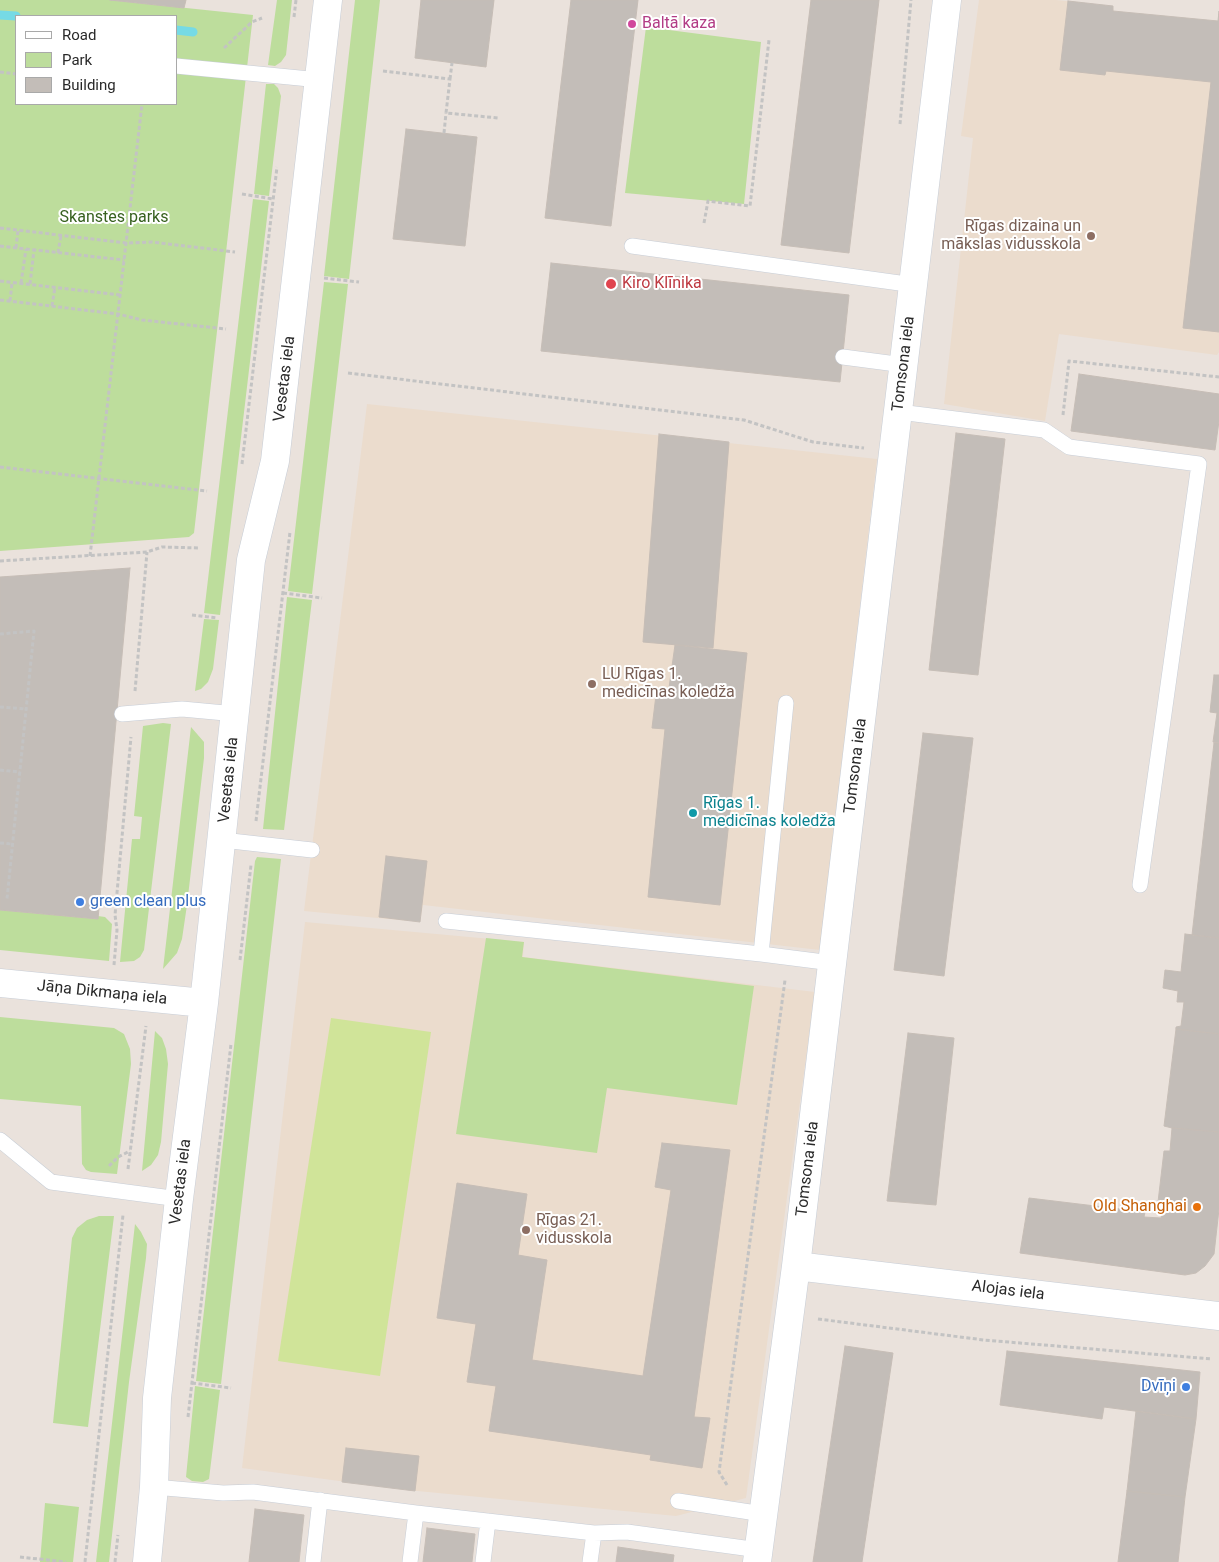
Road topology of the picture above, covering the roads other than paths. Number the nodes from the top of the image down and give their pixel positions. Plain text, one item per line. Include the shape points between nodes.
1 (328, 0) edge
2 (947, 0) edge
3 (178, 66) edge
4 (320, 80) junction
5 (632, 246) dead end
6 (914, 285) junction
7 (843, 357) dead end
8 (904, 365) junction
9 (899, 412) junction
10 (786, 703) dead end
11 (122, 714) dead end
12 (236, 714) junction
13 (222, 840) junction
14 (312, 850) dead end
15 (1140, 885) dead end
16 (446, 921) dead end
17 (761, 954) junction
18 (832, 964) junction
19 (0, 983) edge
20 (204, 1003) junction
21 (0, 1140) edge
22 (178, 1199) junction
23 (796, 1266) junction
24 (1219, 1316) edge
25 (154, 1488) junction
26 (320, 1500) junction
27 (678, 1501) dead end
28 (416, 1513) junction
29 (763, 1514) junction
30 (488, 1521) junction
31 (594, 1533) junction
32 (758, 1556) edge
33 (147, 1562) edge
34 (313, 1562) edge
35 (410, 1562) edge
36 (483, 1562) edge
37 (590, 1562) edge

1 - 4 street, Vesetas iela
2 - 6 street, Tomsona iela
3 - 4 lane
4 - 12 street, Vesetas iela via 275,461 251,560
5 - 6 lane
6 - 8 street, Tomsona iela
7 - 8 lane
8 - 9 street, Tomsona iela
9 - 15 lane via 1044,430 1069,447 1199,464
9 - 18 street, Tomsona iela
10 - 17 lane
11 - 12 lane via 182,709
12 - 13 street, Vesetas iela
13 - 14 lane
13 - 20 street, Vesetas iela
16 - 17 lane
17 - 18 lane
18 - 23 street, Tomsona iela
19 - 20 street, Jāņa Dikmaņa iela
20 - 22 street, Vesetas iela
21 - 22 lane via 51,1182
22 - 25 street, Vesetas iela via 156,1398
23 - 24 street, Alojas iela
23 - 29 street, Tomsona iela
25 - 26 lane via 253,1492
25 - 33 street, Vesetas iela
26 - 28 lane
26 - 34 lane
27 - 29 lane
28 - 30 lane
28 - 35 lane
29 - 32 street, Tomsona iela
30 - 31 lane
30 - 36 lane
31 - 32 lane via 627,1532
31 - 37 lane

